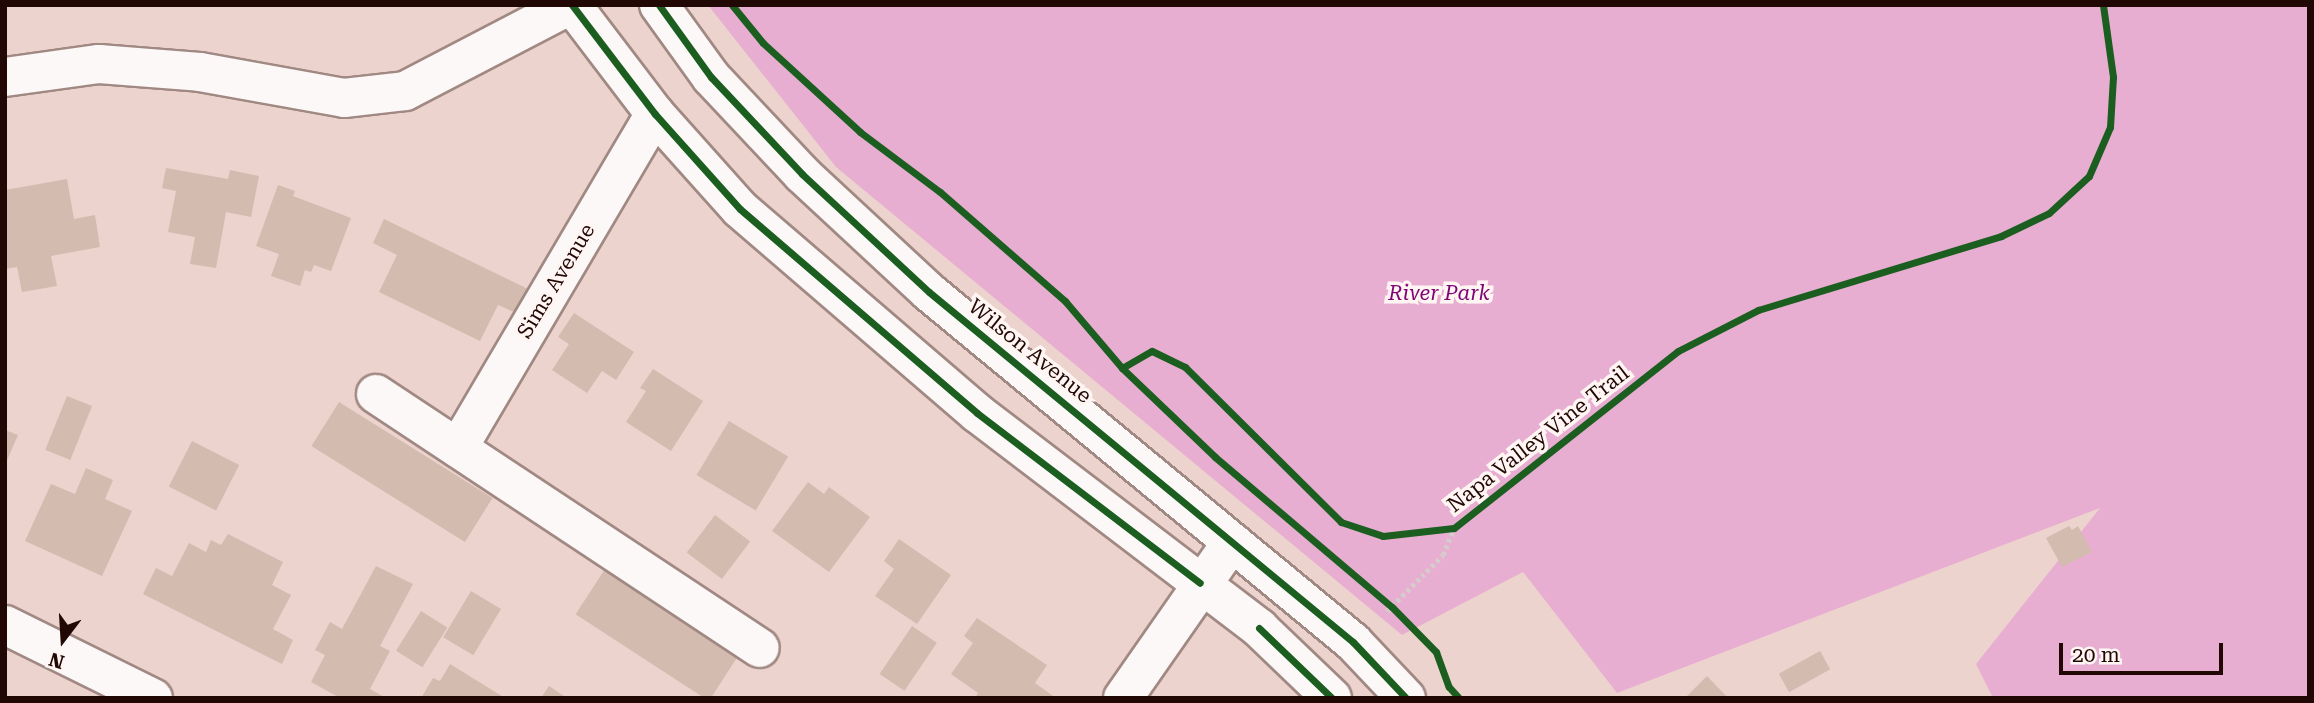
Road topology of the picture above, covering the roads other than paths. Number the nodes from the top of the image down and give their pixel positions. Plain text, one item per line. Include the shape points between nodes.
1 (571, 5) edge
2 (659, 5) edge
3 (5, 77) edge
4 (655, 114) junction
5 (376, 394) dead end
6 (458, 448) junction
7 (1232, 542) junction
8 (1200, 583) junction
9 (5, 625) edge
10 (760, 648) dead end
11 (153, 698) edge
12 (1123, 698) edge
13 (1332, 698) edge
14 (1406, 698) edge

1 - 3 main road via 405,91 344,97 200,72 99,64
1 - 4 main road
2 - 7 main road, Wilson Avenue via 711,77 802,174 929,292
4 - 6 main road, Sims Avenue
4 - 8 main road via 740,209 876,329 977,413
5 - 6 main road
6 - 10 main road
7 - 8 main road
7 - 14 main road, Wilson Avenue via 1353,642
8 - 12 main road
8 - 13 main road via 1259,628
9 - 11 main road

